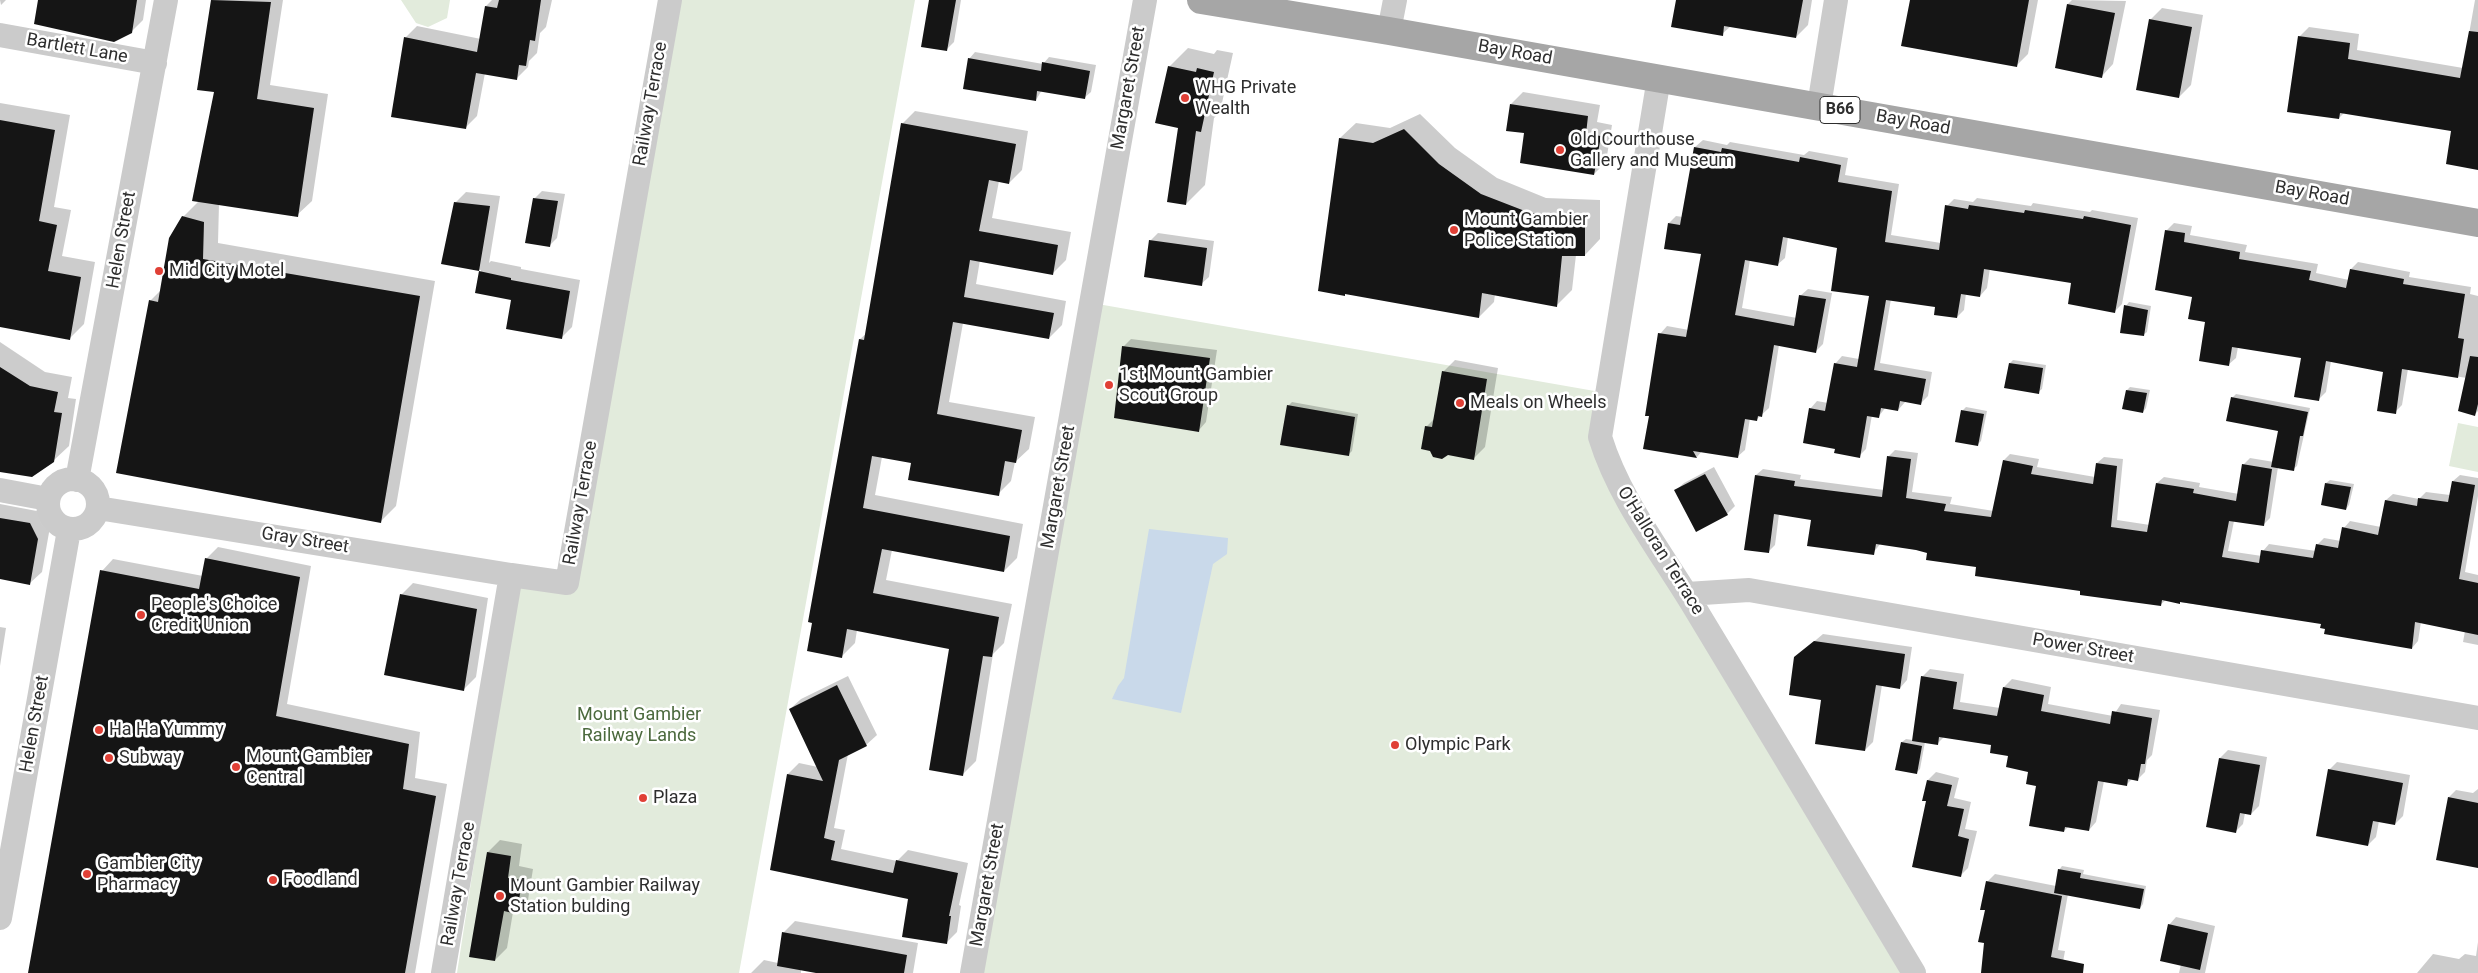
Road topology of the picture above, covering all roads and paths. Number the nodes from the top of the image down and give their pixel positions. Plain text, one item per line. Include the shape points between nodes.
1 (166, 0) edge
2 (670, 0) edge
3 (1145, 0) edge
4 (1201, 0) edge
5 (1395, 0) edge
6 (1836, 0) edge
7 (1389, 31) junction
8 (0, 34) edge
9 (155, 62) junction
10 (1659, 78) junction
11 (1819, 106) junction
12 (2478, 223) edge
13 (77, 480) junction
14 (0, 490) edge
15 (48, 499) junction
16 (98, 508) junction
17 (69, 530) junction
18 (511, 575) junction
19 (1687, 594) junction
20 (2478, 718) edge
21 (0, 918) edge
22 (443, 973) edge
23 (972, 973) edge
24 (1914, 973) edge

1 - 9 street, Helen Street
2 - 18 street, Railway Terrace via 567,583
3 - 23 street, Margaret Street
4 - 7 main road, Bay Road / B66
5 - 7 street
6 - 11 street
7 - 10 main road, Bay Road / B66
8 - 9 street, Bartlett Lane
9 - 13 street, Helen Street
10 - 11 main road, Bay Road / B66
10 - 19 street, O'Halloran Terrace via 1600,437 1609,468
11 - 12 main road, Bay Road / B66
13 - 15 street via 62,481
13 - 16 street via 91,487
14 - 15 street
15 - 17 street via 55,522
16 - 17 street via 85,527
16 - 18 street, Gray Street
17 - 21 street, Helen Street
18 - 22 street, Railway Terrace
19 - 20 street, Power Street via 1749,590
19 - 24 street, O'Halloran Terrace

